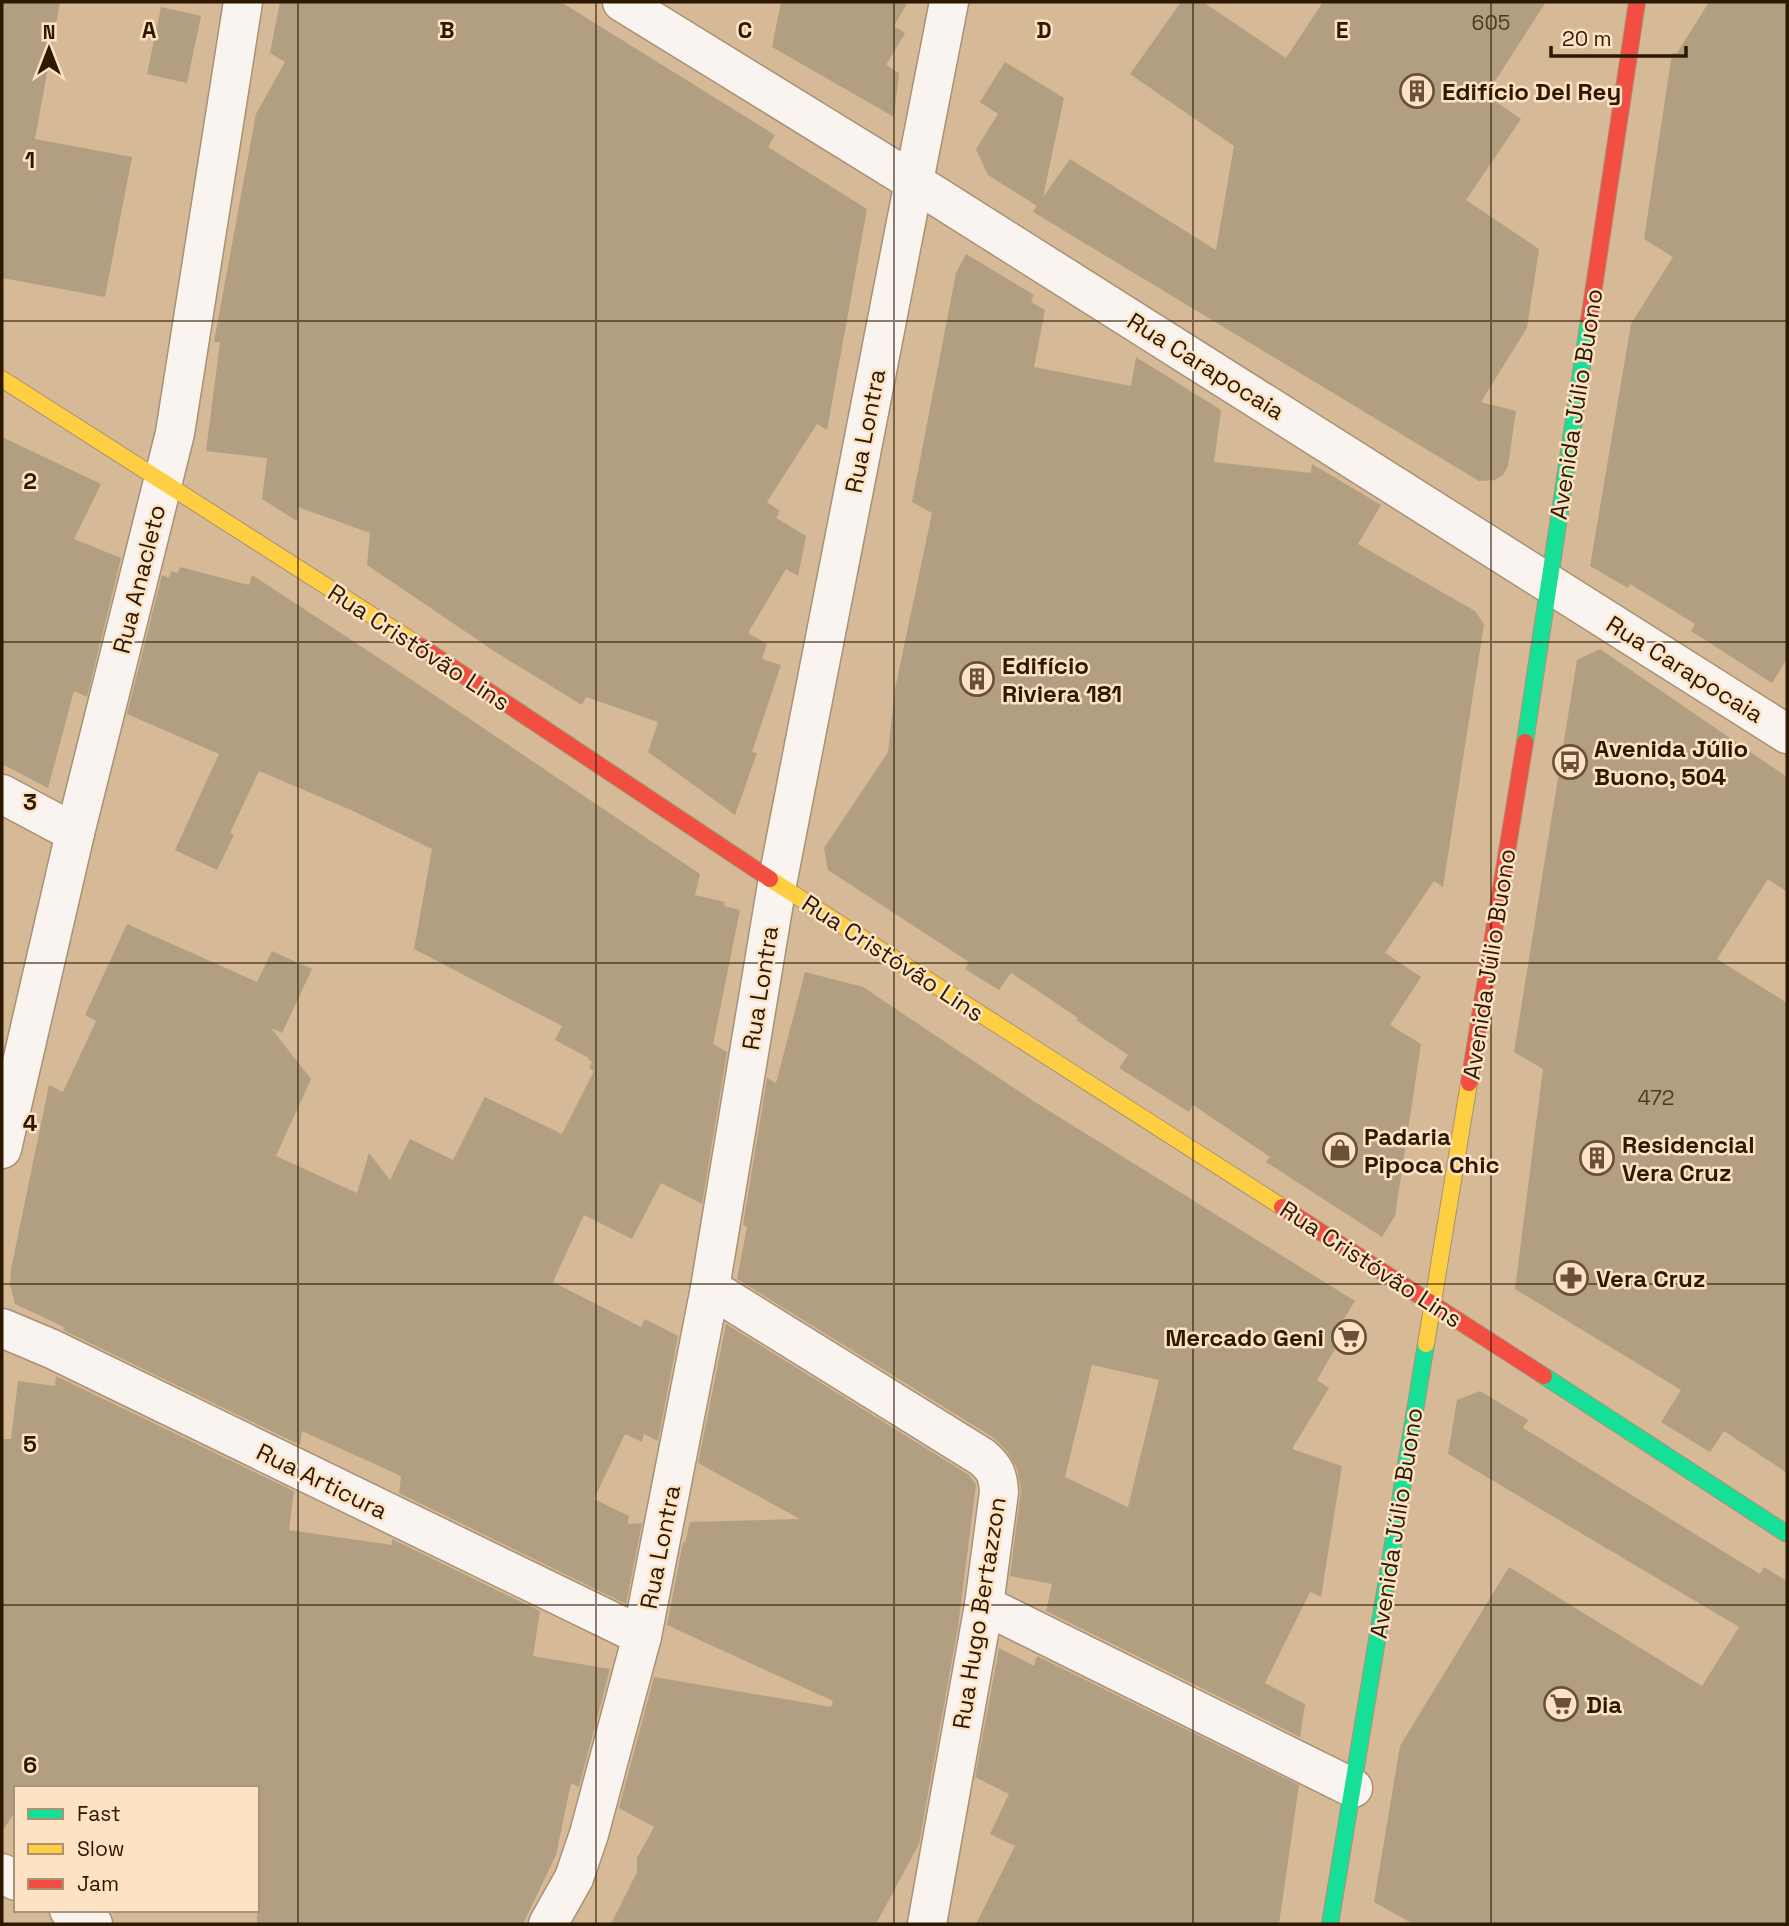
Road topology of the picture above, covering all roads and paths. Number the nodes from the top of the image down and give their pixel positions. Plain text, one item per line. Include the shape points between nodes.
1 (243, 2) edge
2 (622, 2) edge
3 (949, 2) edge
4 (1637, 2) edge
5 (914, 182) junction
6 (2, 379) edge
7 (164, 482) junction
8 (1549, 583) junction
9 (1787, 734) edge
10 (2, 794) edge
11 (75, 833) junction
12 (777, 884) junction
13 (2, 1149) edge
14 (710, 1288) junction
15 (1434, 1304) junction
16 (2, 1328) edge
17 (1787, 1534) edge
18 (984, 1605) junction
19 (642, 1636) junction
20 (1353, 1788) junction
21 (72, 1912) edge
22 (93, 1924) edge
23 (548, 1924) edge
24 (927, 1924) edge
25 (1330, 1924) edge

1 - 7 street, Rua Anacleto
2 - 5 street, Rua Carapocaia
3 - 5 street, Rua Lontra
4 - 8 street, Avenida Júlio Buono
5 - 8 street, Rua Carapocaia
5 - 12 street, Rua Lontra
6 - 7 street, Rua Cristóvão Lins
7 - 11 street, Rua Anacleto
7 - 12 street, Rua Cristóvão Lins
8 - 9 street, Rua Carapocaia
8 - 15 street, Avenida Júlio Buono
10 - 11 street
11 - 13 street, Rua Anacleto
12 - 14 street, Rua Lontra
12 - 15 street, Rua Cristóvão Lins
14 - 18 street, Rua Hugo Bertazzon via 995,1468 999,1492
14 - 19 street, Rua Lontra
15 - 17 street, Rua Cristóvão Lins
15 - 20 street, Avenida Júlio Buono
16 - 19 street, Rua Articura
18 - 20 street
18 - 24 street, Rua Hugo Bertazzon
19 - 23 street, Rua Lontra via 589,1834 574,1878
20 - 25 street, Avenida Júlio Buono
21 - 22 street

